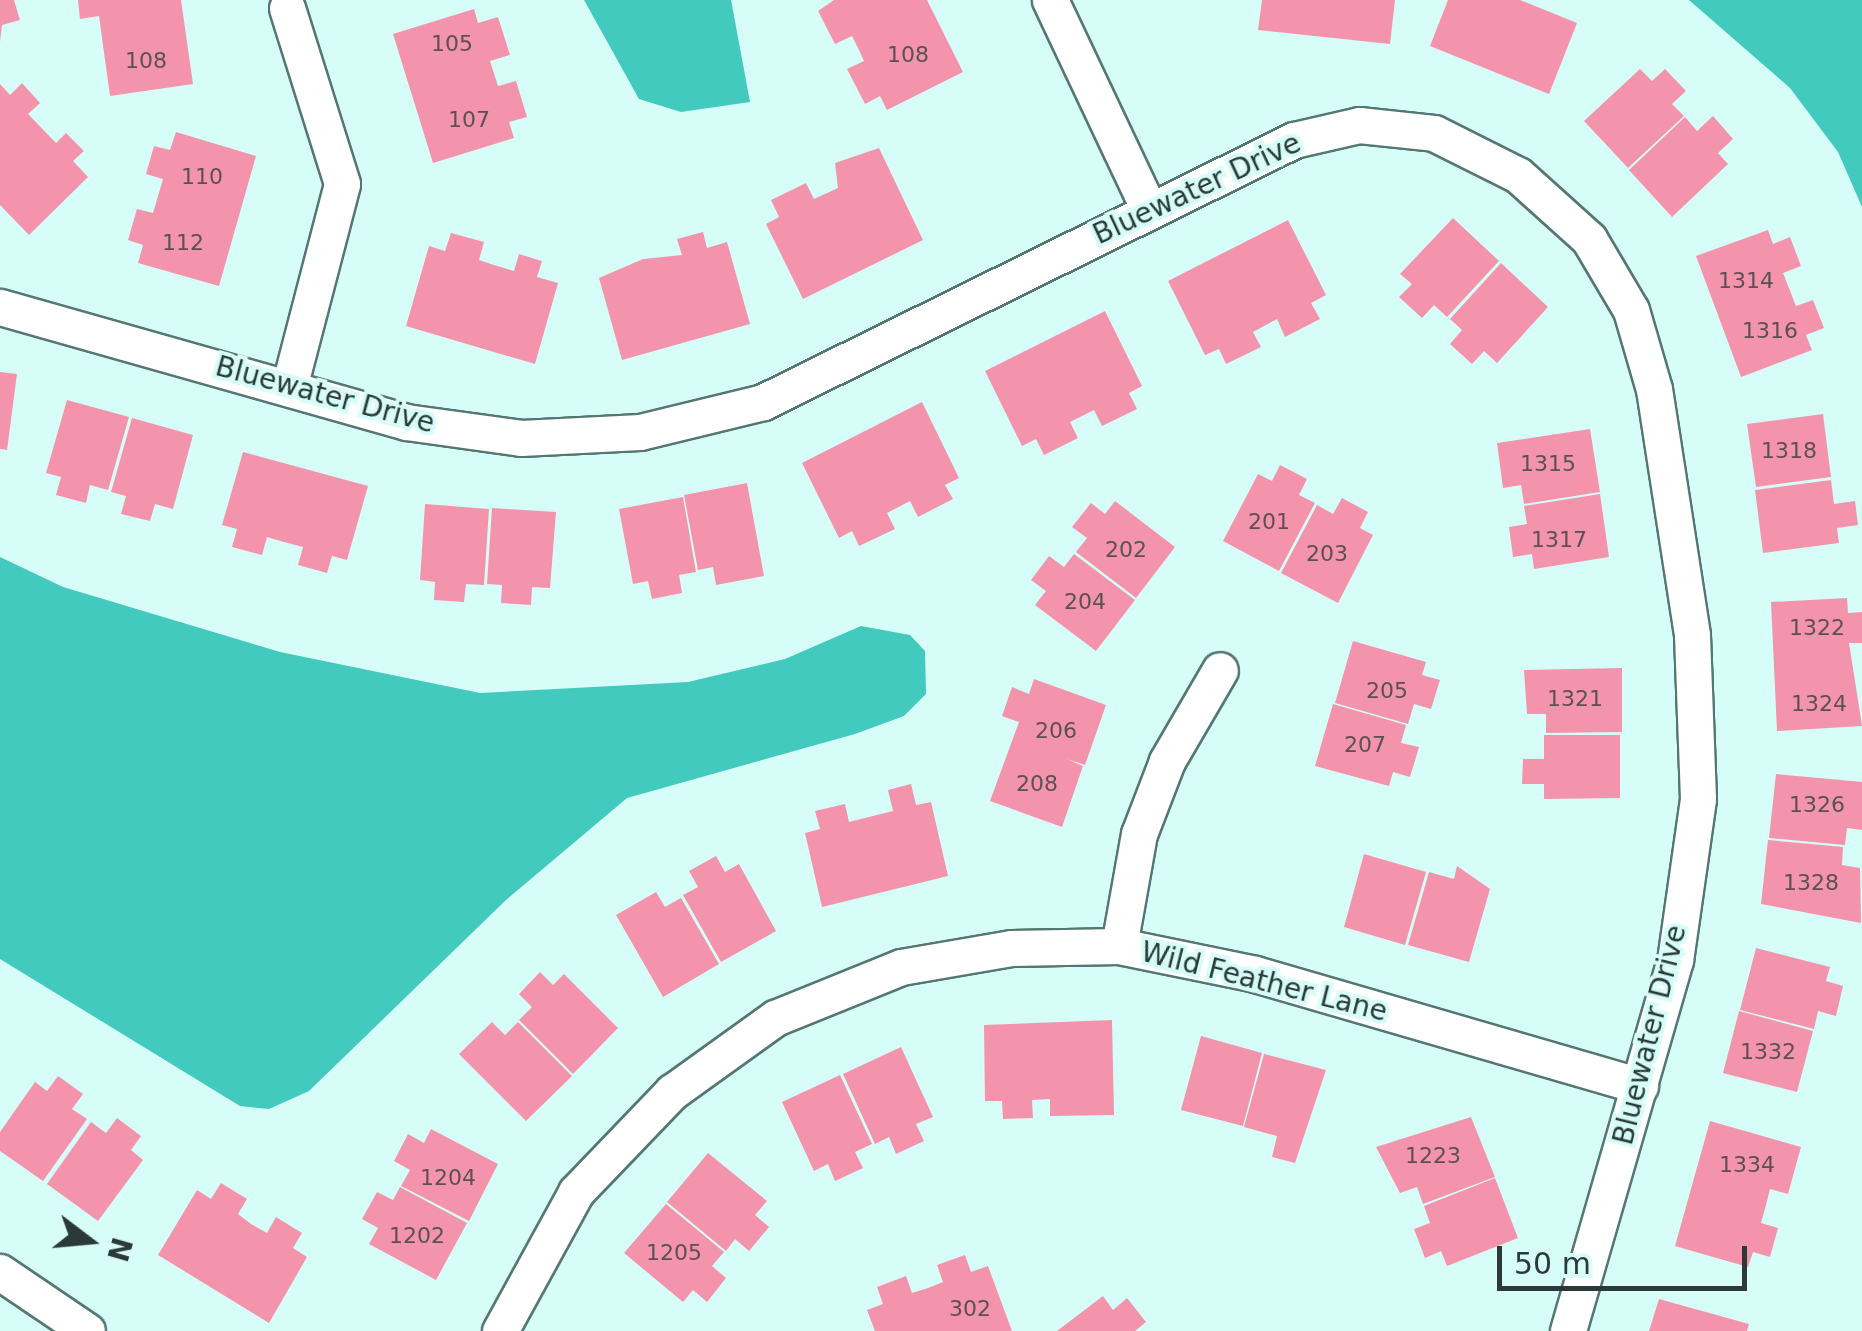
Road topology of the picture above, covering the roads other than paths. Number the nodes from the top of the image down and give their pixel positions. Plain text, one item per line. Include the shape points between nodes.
1 (1050, 0) edge
2 (287, 8) dead end
3 (1149, 209) junction
4 (0, 307) edge
5 (289, 388) junction
6 (1220, 670) dead end
7 (1119, 946) junction
8 (1640, 1086) junction
9 (0, 1272) edge
10 (88, 1331) edge
11 (500, 1331) edge
12 (1568, 1331) edge

1 - 3 street
2 - 5 street via 342,184
3 - 5 street, Bluewater Drive via 764,402 640,432 521,438 406,422
3 - 8 street, Bluewater Drive via 1294,140 1360,125 1434,134 1532,188 1589,239 1631,310 1654,388 1692,634 1698,799 1675,960
4 - 5 street, Bluewater Drive
6 - 7 street via 1167,761 1139,834
7 - 8 street, Wild Feather Lane via 1256,974
7 - 11 street, Wild Feather Lane via 1011,948 901,967 775,1018 672,1092 576,1192
8 - 12 street, Bluewater Drive
9 - 10 street

